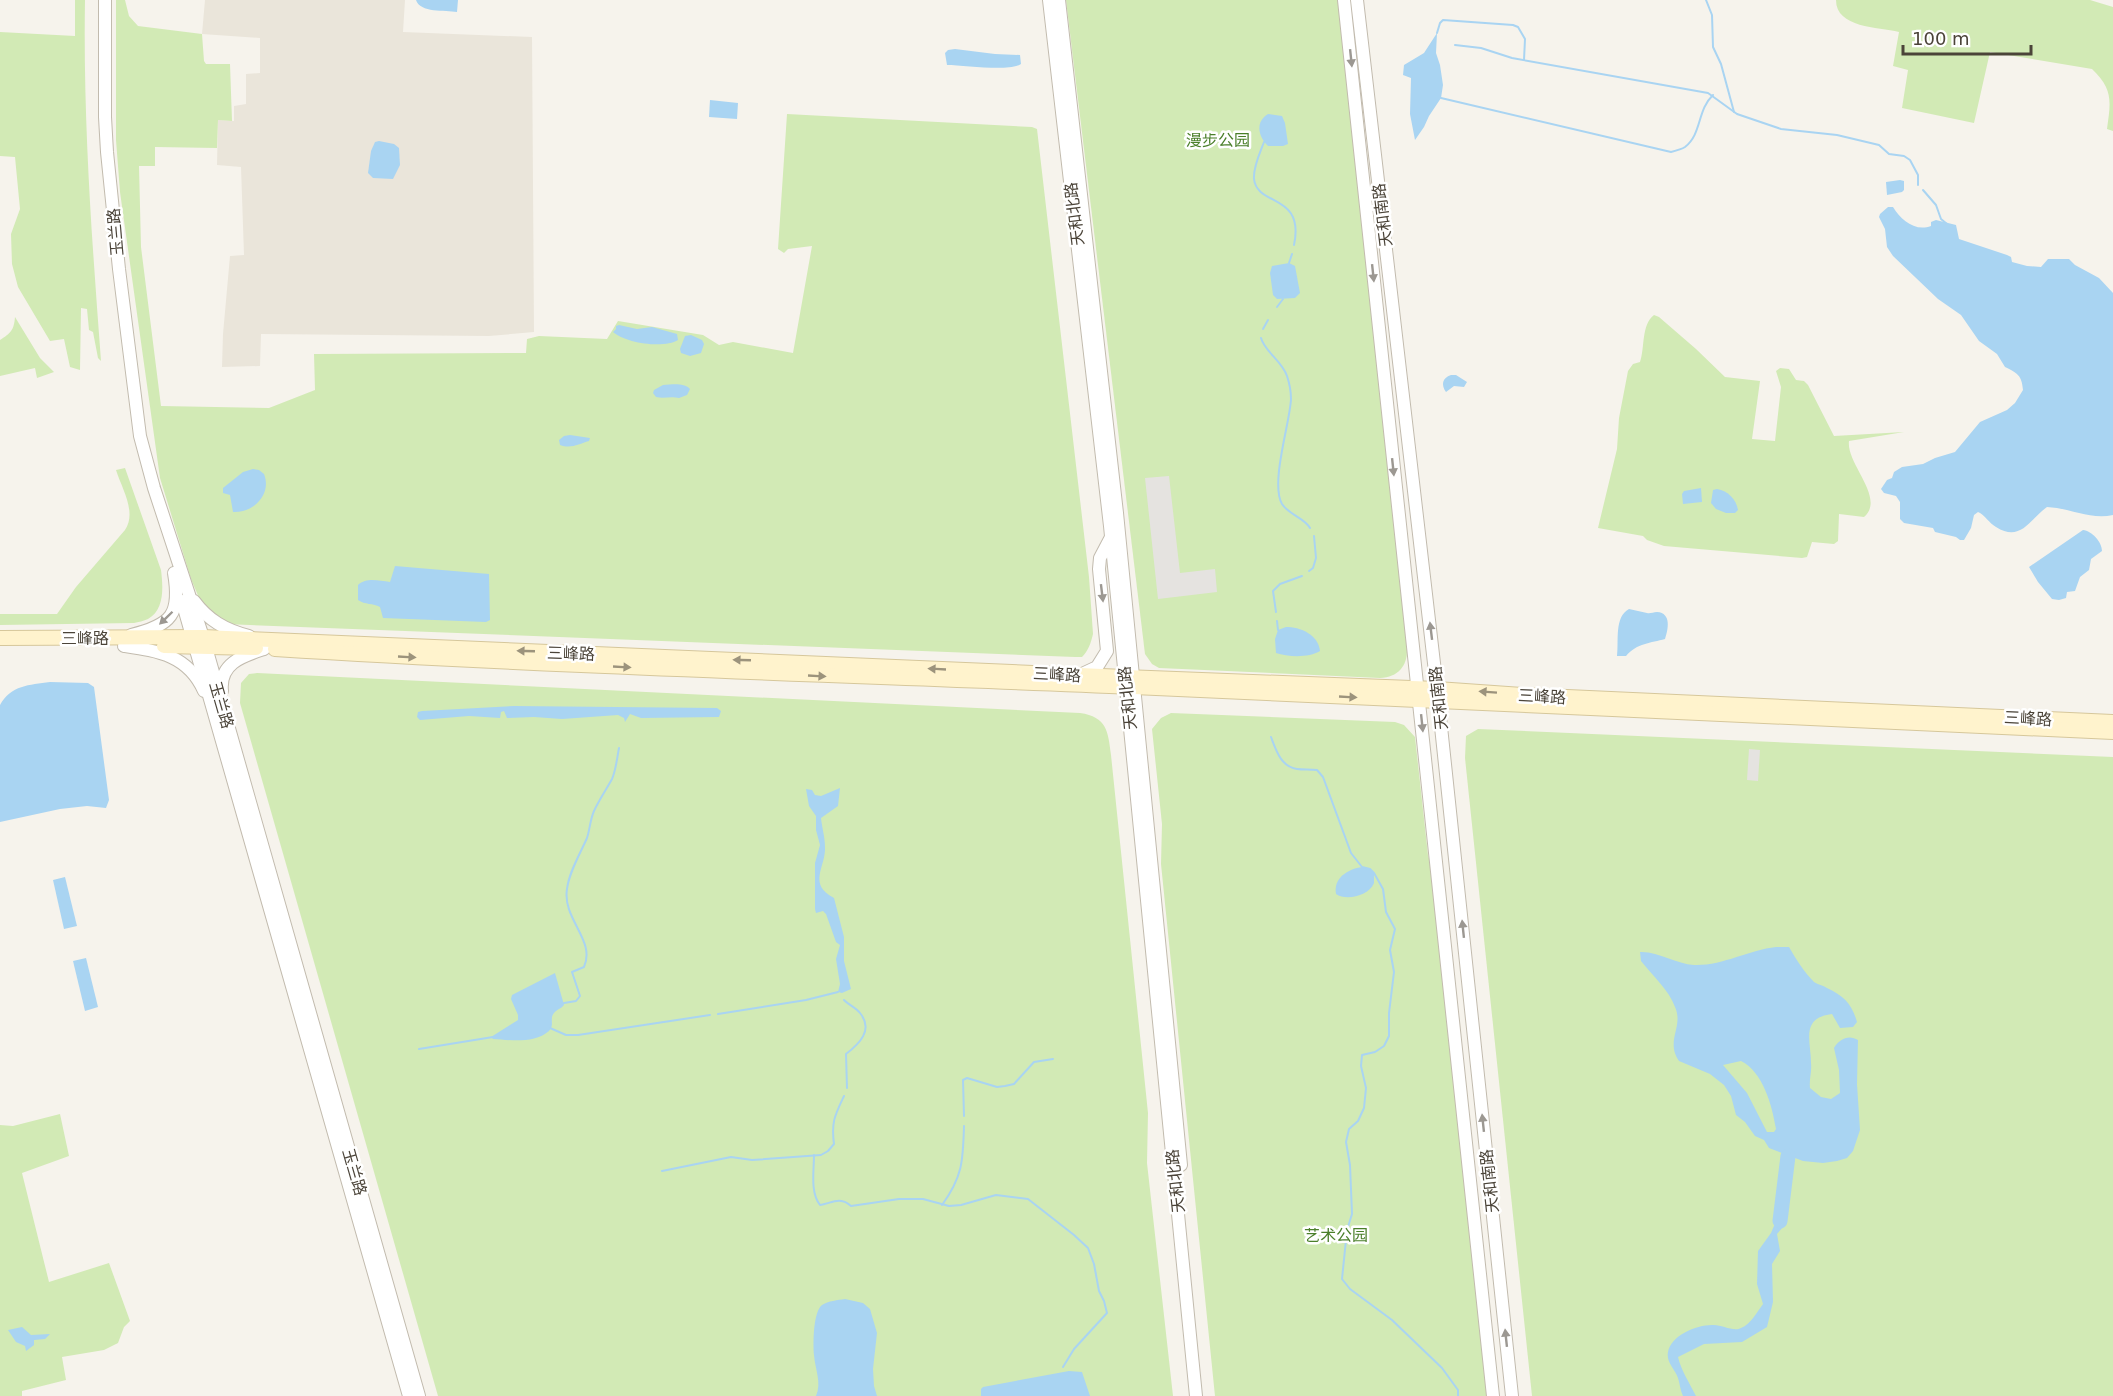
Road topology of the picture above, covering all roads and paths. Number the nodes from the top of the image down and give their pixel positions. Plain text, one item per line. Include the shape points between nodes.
1 (99, 0) edge
2 (105, 0) edge
3 (1049, 0) edge
4 (1059, 0) edge
5 (1344, 0) edge
6 (1357, 0) edge
7 (1111, 538) junction
8 (178, 573) junction
9 (0, 638) edge
10 (123, 642) junction
11 (200, 642) junction
12 (264, 644) junction
13 (0, 646) edge
14 (1080, 675) junction
15 (1130, 682) junction
16 (1418, 694) junction
17 (1438, 695) junction
18 (221, 717) junction
19 (2113, 721) edge
20 (2071, 725) junction
21 (2113, 732) edge
22 (2113, 739) edge
23 (409, 1396) edge
24 (419, 1396) edge
25 (1196, 1396) edge
26 (1204, 1396) edge
27 (1493, 1396) edge
28 (1512, 1396) edge

1 - 8 street, 玉兰路 via 101,158 134,439
2 - 8 street, 玉兰路 via 105,117 140,436
3 - 7 street, 天和北路
4 - 15 street, 天和北路 via 1117,513
5 -> 16 street, 天和南路
17 -> 6 street, 天和南路
7 -> 14 street via 1100,558 1107,651 1097,667
7 - 15 street, 天和北路
8 -> 10 street via 177,605 171,615 160,625
8 - 11 street, 玉兰路
8 - 12 street via 212,621
9 - 10 main road, 三峰路
10 - 11 main road, 三峰路
10 - 13 main road, 三峰路
10 - 18 street via 177,659 201,683
11 - 12 main road, 三峰路
11 - 18 street, 玉兰路
14 -> 12 main road, 三峰路
12 -> 15 main road, 三峰路 via 399,657 846,677
12 - 18 street via 228,666 223,674
14 - 15 main road, 三峰路
15 - 16 main road, 三峰路
15 - 25 street, 天和北路
15 - 26 street, 天和北路
16 - 17 main road, 三峰路
16 -> 27 street, 天和南路
17 - 20 main road, 三峰路 via 1534,696
28 -> 17 street, 天和南路
18 - 23 street, 玉兰路
18 - 24 street, 玉兰路
19 - 20 main road, 三峰路
20 - 21 main road, 三峰路
20 - 22 main road

